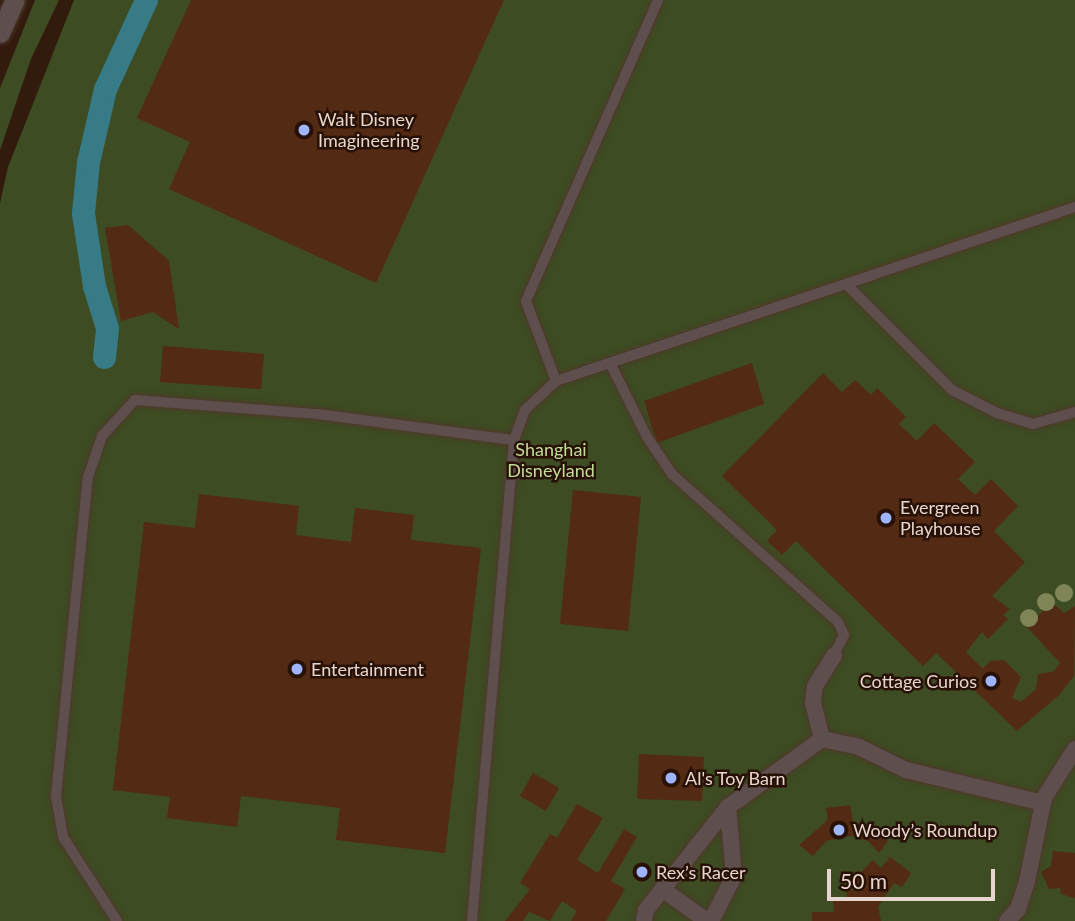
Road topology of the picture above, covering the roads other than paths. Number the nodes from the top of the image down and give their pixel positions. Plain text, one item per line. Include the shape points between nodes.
1 (15, 0) edge
2 (658, 0) edge
3 (0, 33) edge
4 (1075, 207) edge
5 (846, 284) junction
6 (610, 363) junction
7 (556, 381) junction
8 (1075, 412) edge
9 (514, 440) junction
10 (834, 655) joint
11 (822, 739) junction
12 (1075, 749) edge
13 (1043, 803) junction
14 (728, 807) junction
15 (662, 888) junction
16 (117, 921) edge
17 (472, 921) edge
18 (644, 921) edge
19 (709, 921) edge
20 (1007, 921) edge

1 - 3 street
2 - 7 lane via 526,301
4 - 5 lane
5 - 6 lane
5 - 8 lane via 952,390 1033,424
6 - 7 lane
6 - 10 lane via 647,437 673,474 838,622 845,635
7 - 9 lane via 525,410
9 - 16 lane via 318,414 135,400 102,436 88,477 56,796 63,837
9 - 17 lane
10 - 11 street via 815,686 813,702
11 - 13 street via 859,747 906,770
11 - 14 street
12 - 13 street via 1058,770
13 - 20 street via 1027,881 1018,909
14 - 15 street
14 - 19 street via 734,876
15 - 18 street
15 - 19 street

